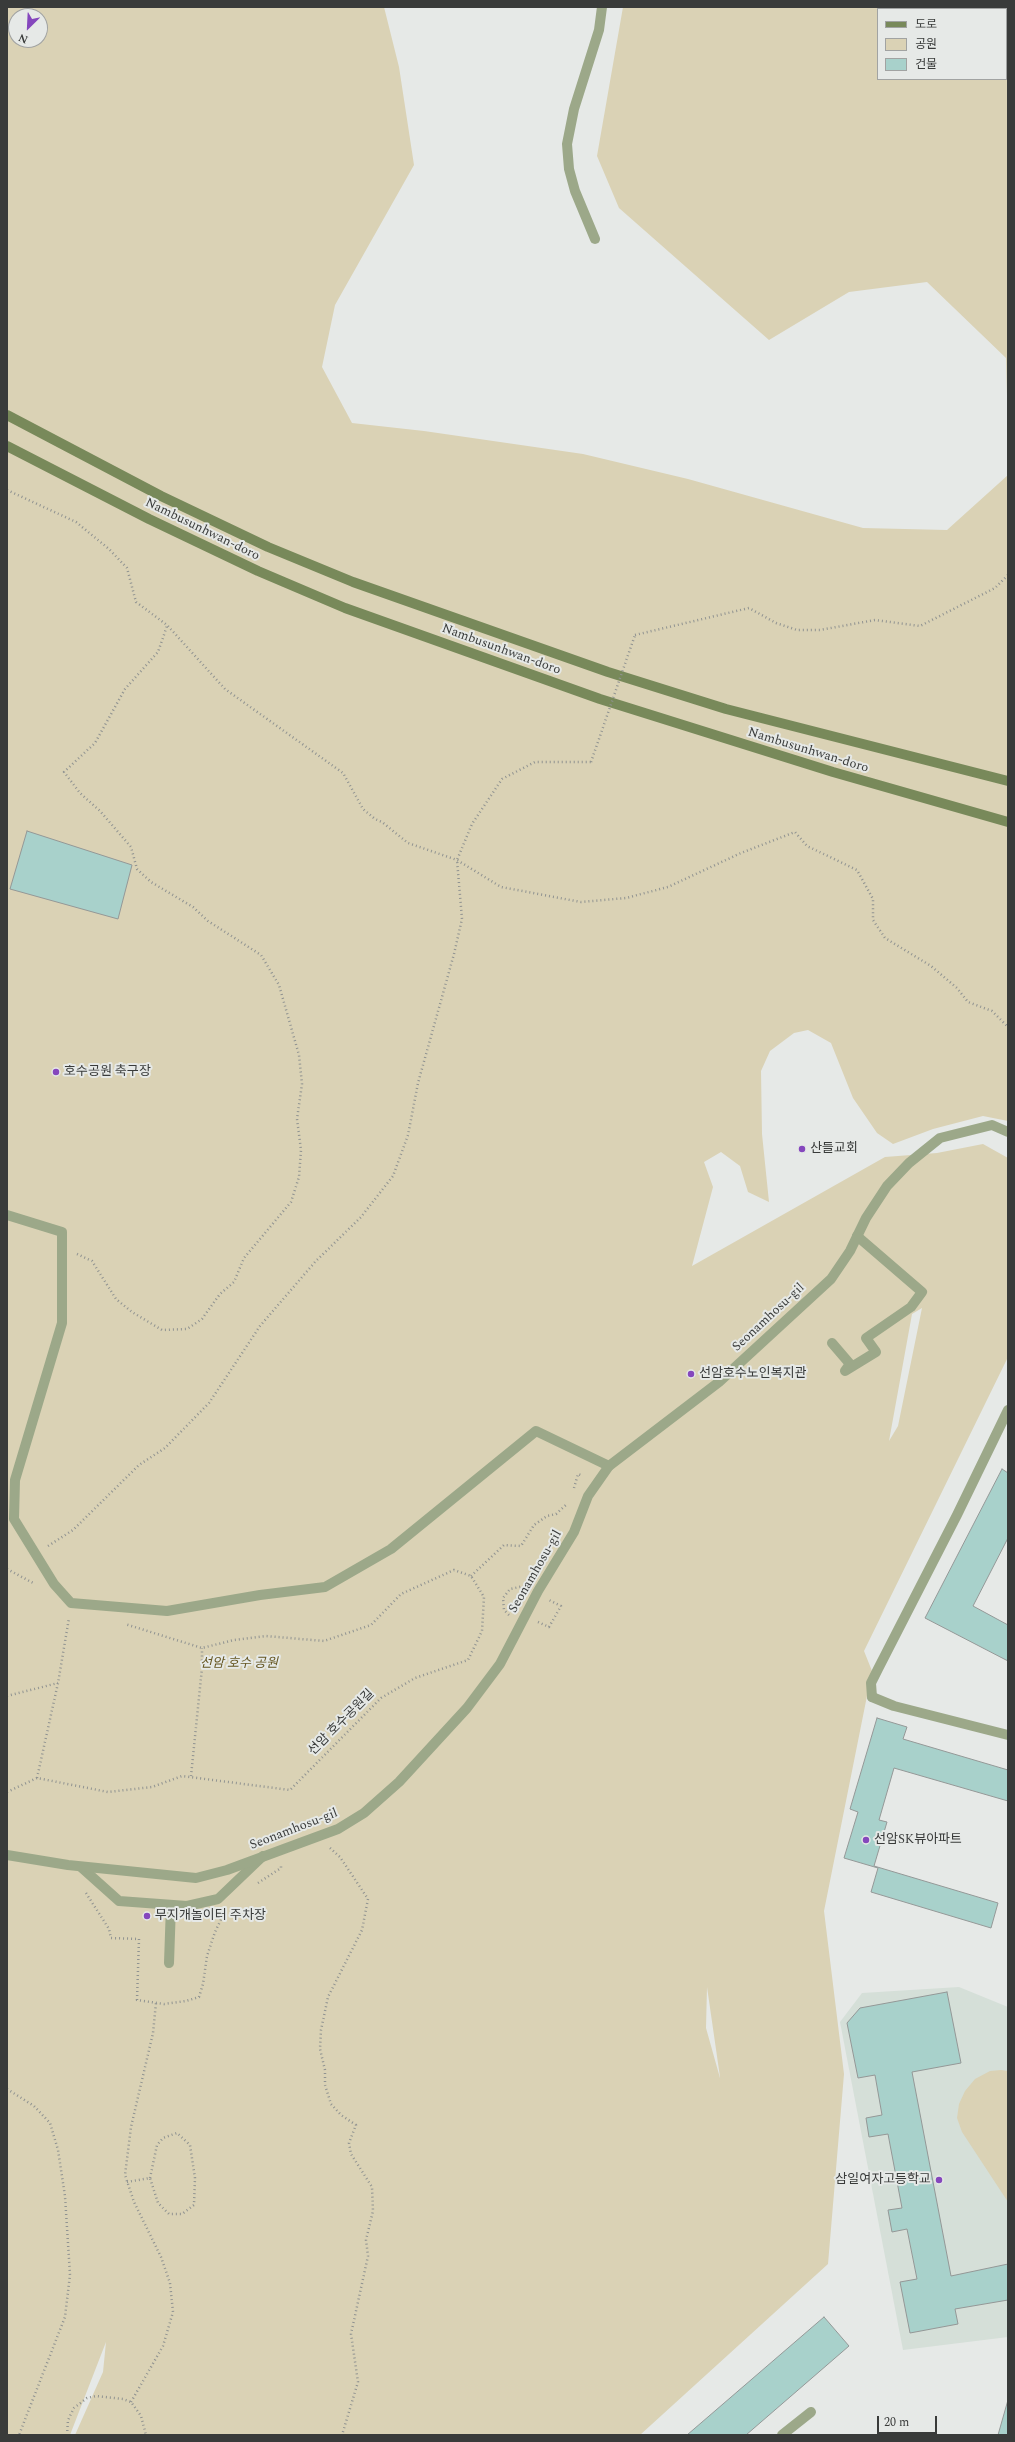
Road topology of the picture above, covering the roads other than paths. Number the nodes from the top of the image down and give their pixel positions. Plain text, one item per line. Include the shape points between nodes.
1 (602, 7) edge
2 (595, 240) dead end
3 (7, 415) edge
4 (7, 446) edge
5 (1008, 781) edge
6 (1008, 822) edge
7 (1008, 1132) edge
8 (7, 1215) edge
9 (858, 1236) junction
10 (832, 1343) dead end
11 (1008, 1410) edge
12 (609, 1466) junction
13 (1008, 1735) edge
14 (7, 1855) edge
15 (263, 1856) junction
16 (81, 1867) junction
17 (171, 1905) junction
18 (169, 1963) dead end
19 (811, 2412) dead end
20 (782, 2435) edge

1 - 2 street via 599,30 574,109 567,144 569,169 575,191
3 - 5 main road, Nambusunhwan-doro via 161,496 268,547 353,582 608,672 726,709
4 - 6 main road, Nambusunhwan-doro via 258,571 345,608 600,699 826,770
7 - 9 street, Seonamhosu-gil via 992,1125 940,1138 909,1163 887,1186 866,1218
8 - 12 street via 62,1232 62,1323 15,1480 14,1519 54,1584 71,1603 167,1611 325,1587 391,1549 536,1431
9 - 10 street via 922,1292 912,1307 866,1338 876,1352 845,1371 850,1364
9 - 12 street, Seonamhosu-gil via 831,1279 719,1382
11 - 13 street via 958,1515 871,1683 872,1697 894,1706
12 - 15 street, Seonamhosu-gil via 596,1482 580,1512 574,1532 536,1594 500,1664 467,1708 404,1776 364,1814 338,1829
14 - 16 street, Seonamhosu-gil
15 - 16 street, Seonamhosu-gil via 196,1878
15 - 17 street via 218,1899 187,1906
16 - 17 street via 120,1901
17 - 18 street
19 - 20 street

